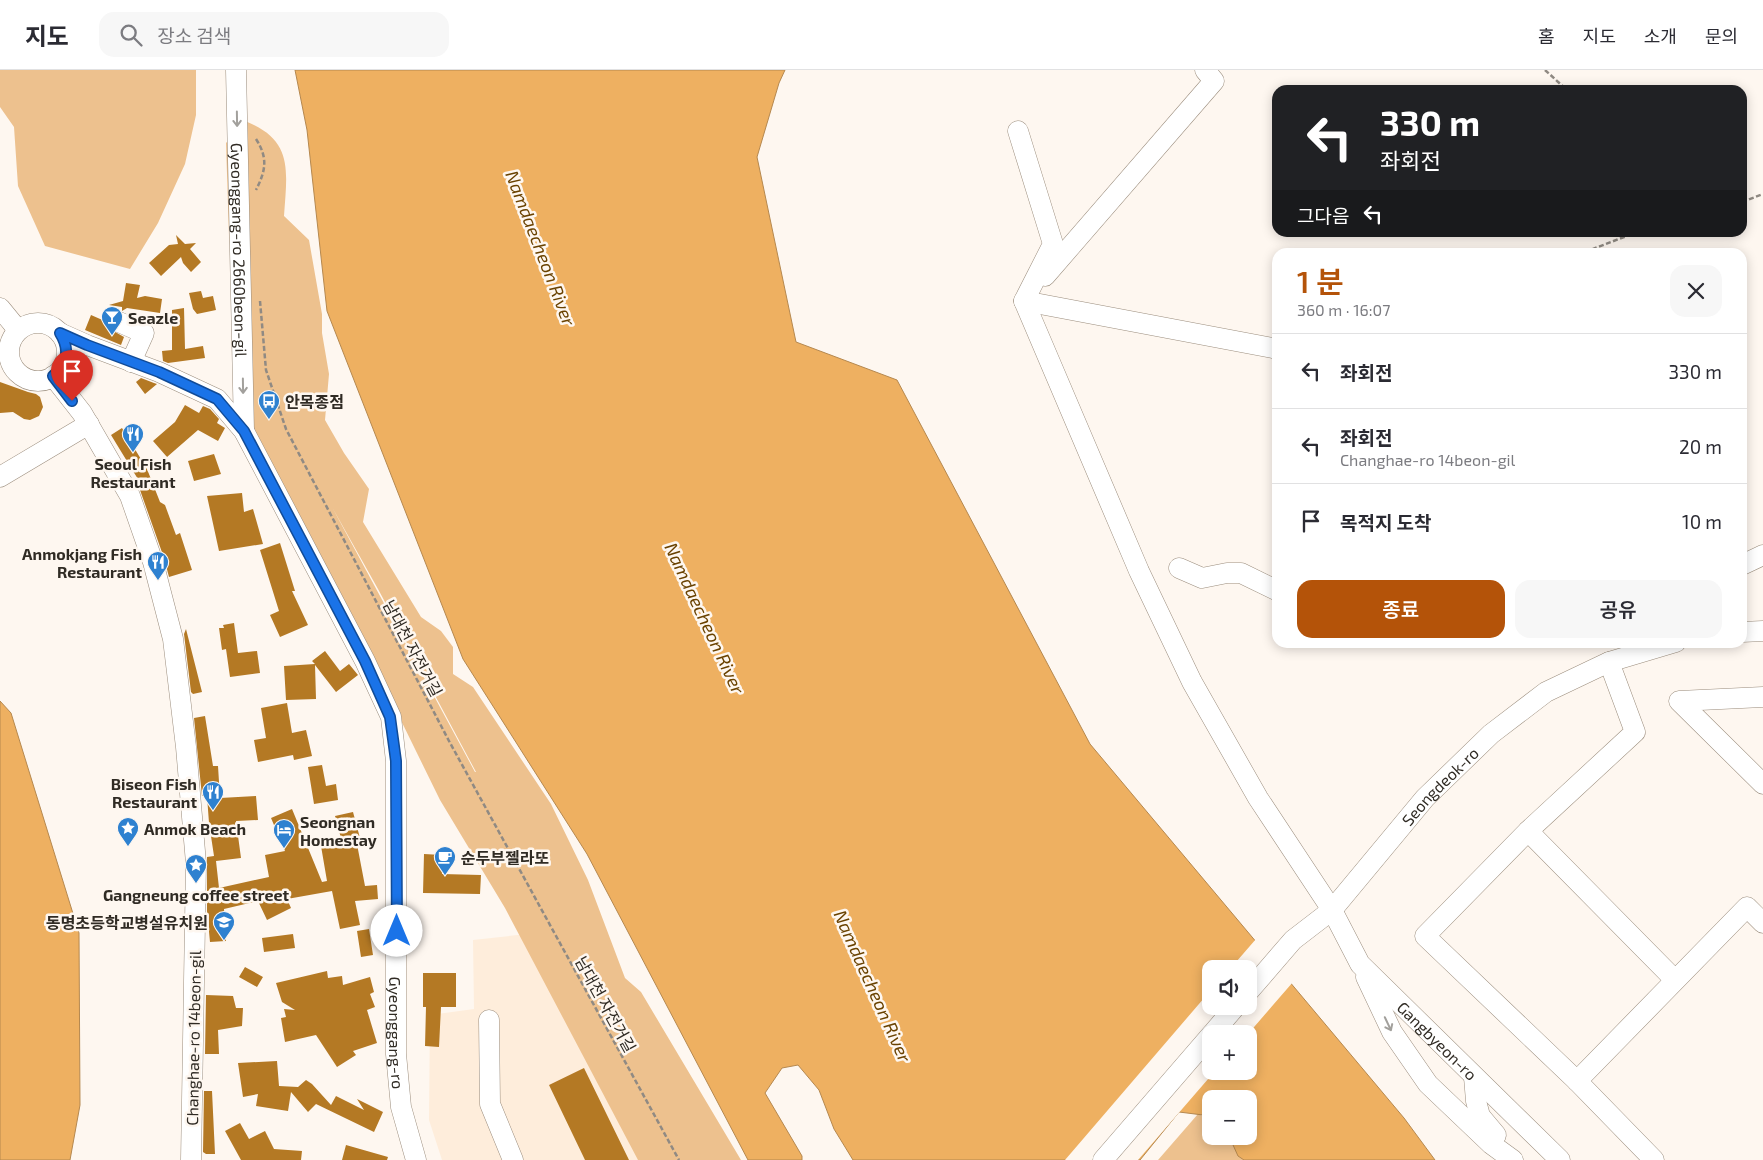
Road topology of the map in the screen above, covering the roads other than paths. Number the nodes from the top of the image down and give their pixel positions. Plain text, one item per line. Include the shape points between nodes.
1 (236, 70) edge
2 (1205, 70) edge
3 (1018, 131) dead end
4 (1024, 300) junction
5 (0, 308) edge
6 (119, 322) dead end
7 (18, 330) junction
8 (60, 333) junction
9 (1272, 348) edge
10 (4, 355) edge
11 (131, 362) junction
12 (53, 376) junction
13 (86, 418) junction
14 (244, 431) junction
15 (0, 463) edge
16 (0, 477) edge
17 (1763, 555) edge
18 (1747, 563) edge
19 (1180, 568) dead end
20 (1272, 588) edge
21 (1763, 631) edge
22 (1747, 632) edge
23 (1656, 648) edge
24 (1609, 662) junction
25 (1763, 697) edge
26 (1763, 784) edge
27 (1528, 831) junction
28 (1332, 910) junction
29 (1763, 922) edge
30 (1360, 964) junction
31 (1675, 980) junction
32 (1257, 982) edge
33 (1228, 1015) edge
34 (489, 1020) dead end
35 (1220, 1025) edge
36 (1202, 1046) edge
37 (1474, 1077) junction
38 (1577, 1082) junction
39 (191, 1160) edge
40 (416, 1160) edge
41 (513, 1160) edge
42 (1103, 1160) edge
43 (1514, 1160) edge
44 (1560, 1160) edge
45 (1654, 1160) edge

1 -> 14 street, Gyeonggang-ro 2660beon-gil
2 - 4 street via 1214,81
3 - 4 street via 1053,244
4 - 9 street
4 - 28 street, Gangbyeon-ro via 1138,571 1192,682 1258,798
5 - 7 street
6 - 11 street via 144,333
7 - 8 street via 26,325 44,323
7 - 10 street
8 - 11 street, Gyeonggang-ro
8 - 12 street via 66,346 65,361
10 - 12 street via 24,378 34,381
11 - 14 street, Gyeonggang-ro via 217,399
12 - 13 street, Changhae-ro 14beon-gil
13 - 15 street
13 - 16 street
13 - 39 street, Changhae-ro 14beon-gil via 130,496 153,562 173,639 196,863
14 - 40 street, Gyeonggang-ro via 365,661 390,717 396,761 396,1054 401,1107
17 - 18 street
19 - 20 street via 1202,578 1241,573
21 - 22 street
23 - 24 street, Seongdeok-ro
24 - 27 street via 1634,732
24 - 28 street, Seongdeok-ro via 1546,692 1491,734 1424,798
25 - 26 street via 1679,701
27 - 31 street
27 - 38 street via 1425,936
28 - 30 street, Gangbyeon-ro
28 - 32 street, Seongdeok-ro via 1293,940
29 - 31 street via 1747,907
30 - 37 street, Gangbyeon-ro
30 -> 43 street via 1392,1032 1428,1084 1491,1144
31 - 38 street
33 - 35 street
34 - 41 street via 490,1104
36 - 42 street
37 - 43 street via 1480,1116
37 - 44 street, Gangbyeon-ro
38 - 45 street

